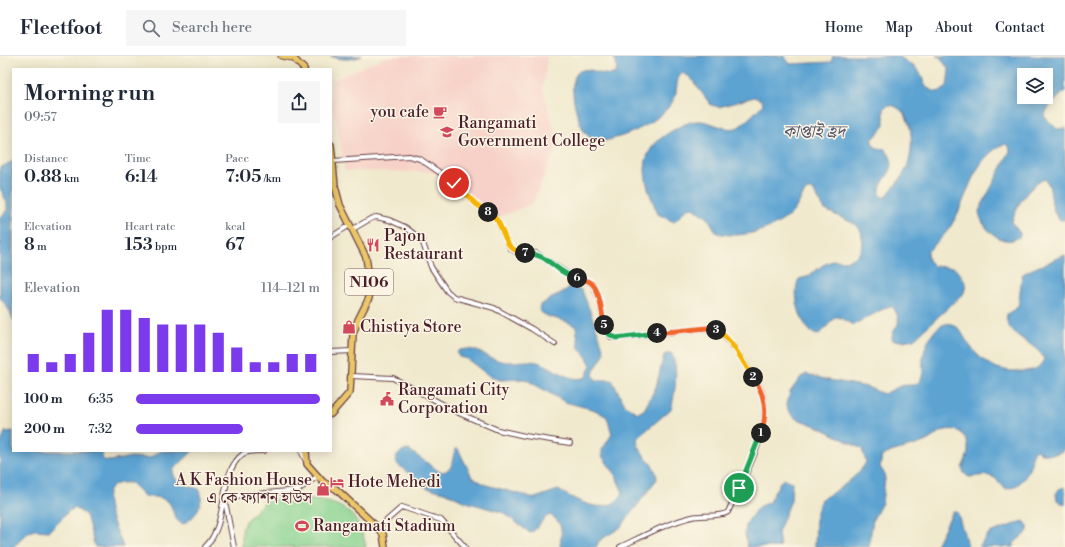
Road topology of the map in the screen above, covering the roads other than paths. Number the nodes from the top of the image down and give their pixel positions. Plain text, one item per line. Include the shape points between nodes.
1 (281, 56) edge
2 (291, 57) edge
3 (303, 68) edge
4 (332, 153) edge
5 (333, 161) junction
6 (352, 227) junction
7 (332, 237) edge
8 (555, 344) dead end
9 (352, 351) junction
10 (332, 352) edge
11 (352, 376) junction
12 (332, 413) edge
13 (570, 443) dead end
14 (257, 452) edge
15 (301, 452) edge
16 (306, 452) edge
17 (307, 464) junction
18 (318, 476) junction
19 (225, 497) junction
20 (378, 528) junction
21 (205, 547) edge
22 (234, 547) edge
23 (385, 547) edge
24 (465, 547) edge
25 (620, 547) edge

1 - 2 main road
2 - 3 highway
4 - 5 highway, N106
5 - 6 highway, N106 via 340,205
5 - 25 street via 409,156 420,158 454,183 477,205 495,216 510,248 516,252 536,253 572,277 585,280 594,287 600,302 604,326 611,337 707,328 718,331 738,354 760,386 765,405 763,428 728,512 723,515 689,518
6 - 7 street
6 - 8 street via 376,217 405,228 422,240 431,267 454,297 494,308 532,328
6 - 9 highway, N106 via 366,257 370,285 369,298 353,334
9 - 10 street
9 - 11 highway, N106
11 - 12 highway, N106 via 350,392
11 - 13 street via 392,378 498,430
14 - 19 street via 244,454 234,464 227,481
15 - 17 street
16 - 17 highway
17 - 18 highway
18 - 19 street via 298,490
18 - 20 highway
19 - 21 street via 211,542
19 - 22 street
20 - 23 highway via 383,534
20 - 24 street via 402,507 441,520

